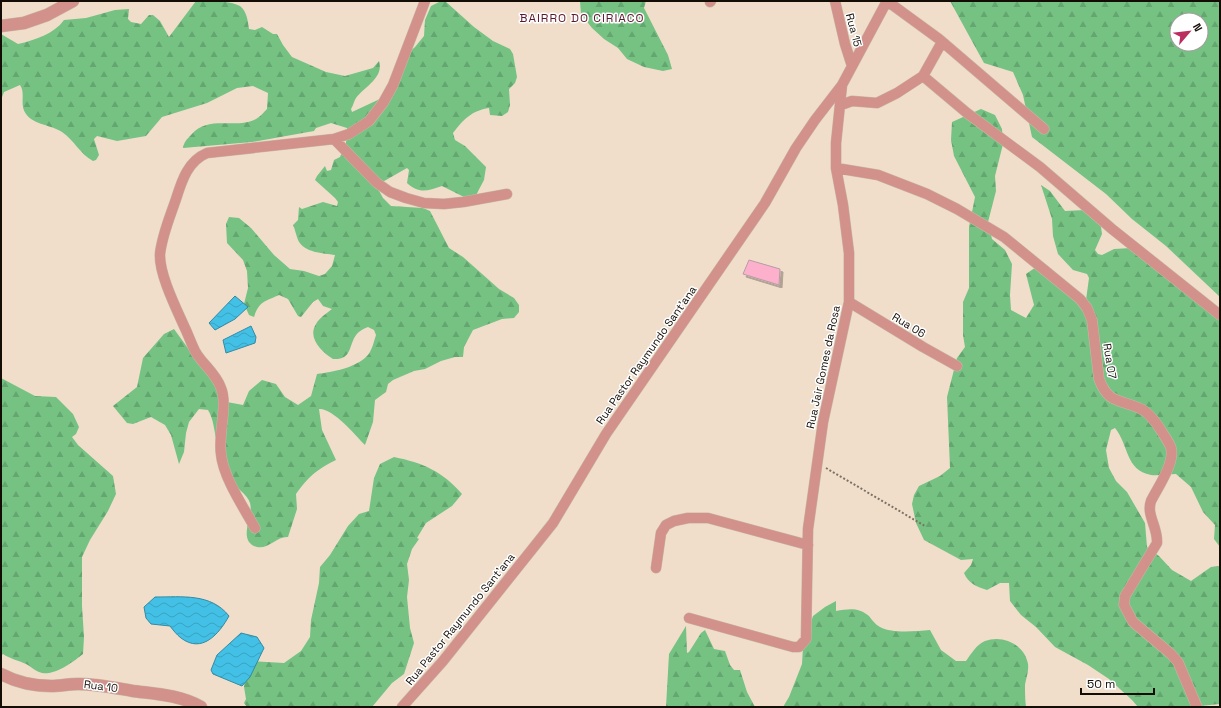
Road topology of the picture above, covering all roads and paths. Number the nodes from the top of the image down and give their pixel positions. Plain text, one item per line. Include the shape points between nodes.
1 (73, 1) edge
2 (425, 1) edge
3 (834, 1) edge
4 (887, 1) edge
5 (1, 26) edge
6 (942, 42) junction
7 (852, 66) junction
8 (923, 76) junction
9 (842, 85) junction
10 (841, 105) junction
11 (1044, 129) dead end
12 (334, 139) junction
13 (836, 168) junction
14 (507, 194) dead end
15 (849, 302) junction
16 (1220, 315) edge
17 (957, 366) dead end
18 (818, 463) junction
19 (925, 526) dead end
20 (255, 528) dead end
21 (808, 545) junction
22 (656, 568) dead end
23 (689, 618) dead end
24 (1, 674) edge
25 (201, 707) edge
26 (402, 707) edge
27 (1197, 707) edge

1 - 5 street via 24,24
2 - 12 street via 393,85 383,103 369,121 349,134
3 - 7 street, Rua 15
4 - 6 street
4 - 7 street, Rua Pastor Raymundo Sant’ana
6 - 8 street
6 - 11 street
7 - 9 street, Rua Pastor Raymundo Sant’ana
8 - 10 street via 877,103 852,101
8 - 16 street via 967,113 1040,167 1112,229
9 - 10 street, Rua Jair Gomes da Rosa
9 - 26 street, Rua Pastor Raymundo Sant’ana via 796,148 765,203 606,434 554,523 443,661
10 - 13 street, Rua Jair Gomes da Rosa
12 - 14 street via 377,183 390,192 406,198 424,203 444,204
12 - 20 street via 199,156 188,169 179,187 162,244 160,256 170,294 195,352 215,376 222,389 224,400 221,456 225,472
13 - 15 street, Rua Jair Gomes da Rosa via 849,253
13 - 27 street, Rua 07 via 878,175 957,209 1004,238 1080,299 1087,308 1092,320 1102,388 1112,398 1149,414 1158,425 1172,455 1149,507 1158,535 1157,543 1125,596 1124,605 1133,622 1178,662
15 - 17 street, Rua 06
15 - 18 street, Rua Jair Gomes da Rosa via 823,422
18 - 19 path
18 - 21 street, Rua Jair Gomes da Rosa
21 - 22 street via 708,518 688,518 666,525 661,533
21 - 23 street, Rua Jair Gomes da Rosa via 806,638 799,647
24 - 25 street, Rua 10 via 30,684 100,685 175,697

